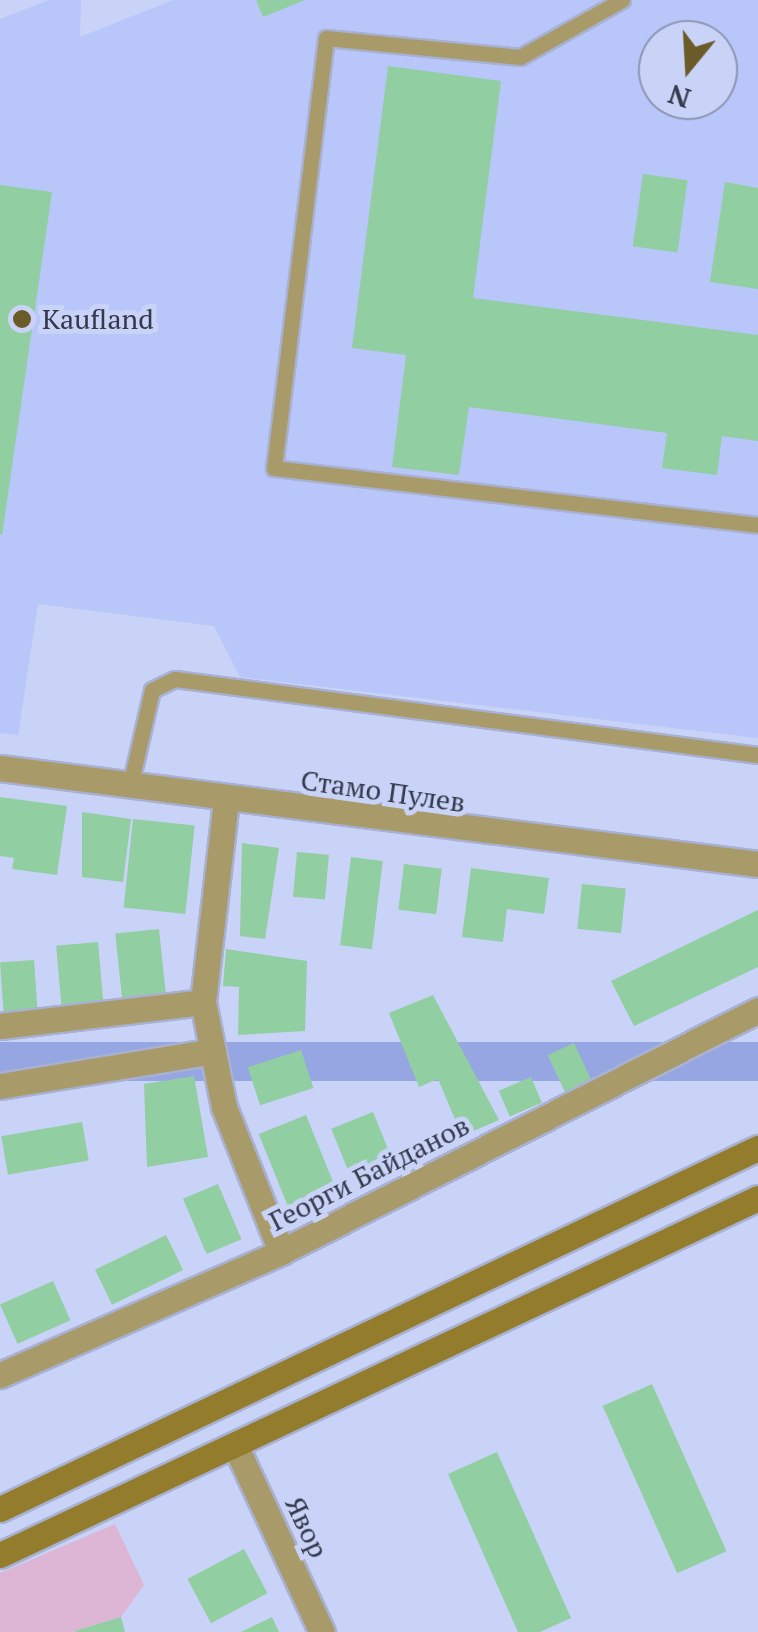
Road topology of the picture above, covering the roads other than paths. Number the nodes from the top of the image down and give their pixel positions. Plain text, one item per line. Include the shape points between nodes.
1 (622, 0) edge
2 (758, 525) edge
3 (758, 755) edge
4 (0, 768) edge
5 (130, 786) junction
6 (226, 800) junction
7 (758, 864) edge
8 (203, 1002) junction
9 (758, 1010) edge
10 (0, 1026) edge
11 (213, 1051) junction
12 (0, 1086) edge
13 (758, 1148) edge
14 (758, 1198) edge
15 (281, 1252) junction
16 (0, 1375) edge
17 (236, 1447) junction
18 (0, 1509) edge
19 (0, 1555) edge
20 (322, 1632) edge

1 - 2 lane via 520,58 326,38 274,468
3 - 5 lane via 175,679 152,690
4 - 5 street, Стамо Пулев
5 - 6 street, Стамо Пулев
6 - 7 street, Стамо Пулев
6 - 8 street
8 - 10 street
8 - 11 street
9 - 15 street, Георги Байданов
11 - 12 street
11 - 15 street via 224,1107
13 - 18 main road
14 - 17 main road
15 - 16 street, Георги Байданов
17 - 19 main road
17 - 20 street, Явор

